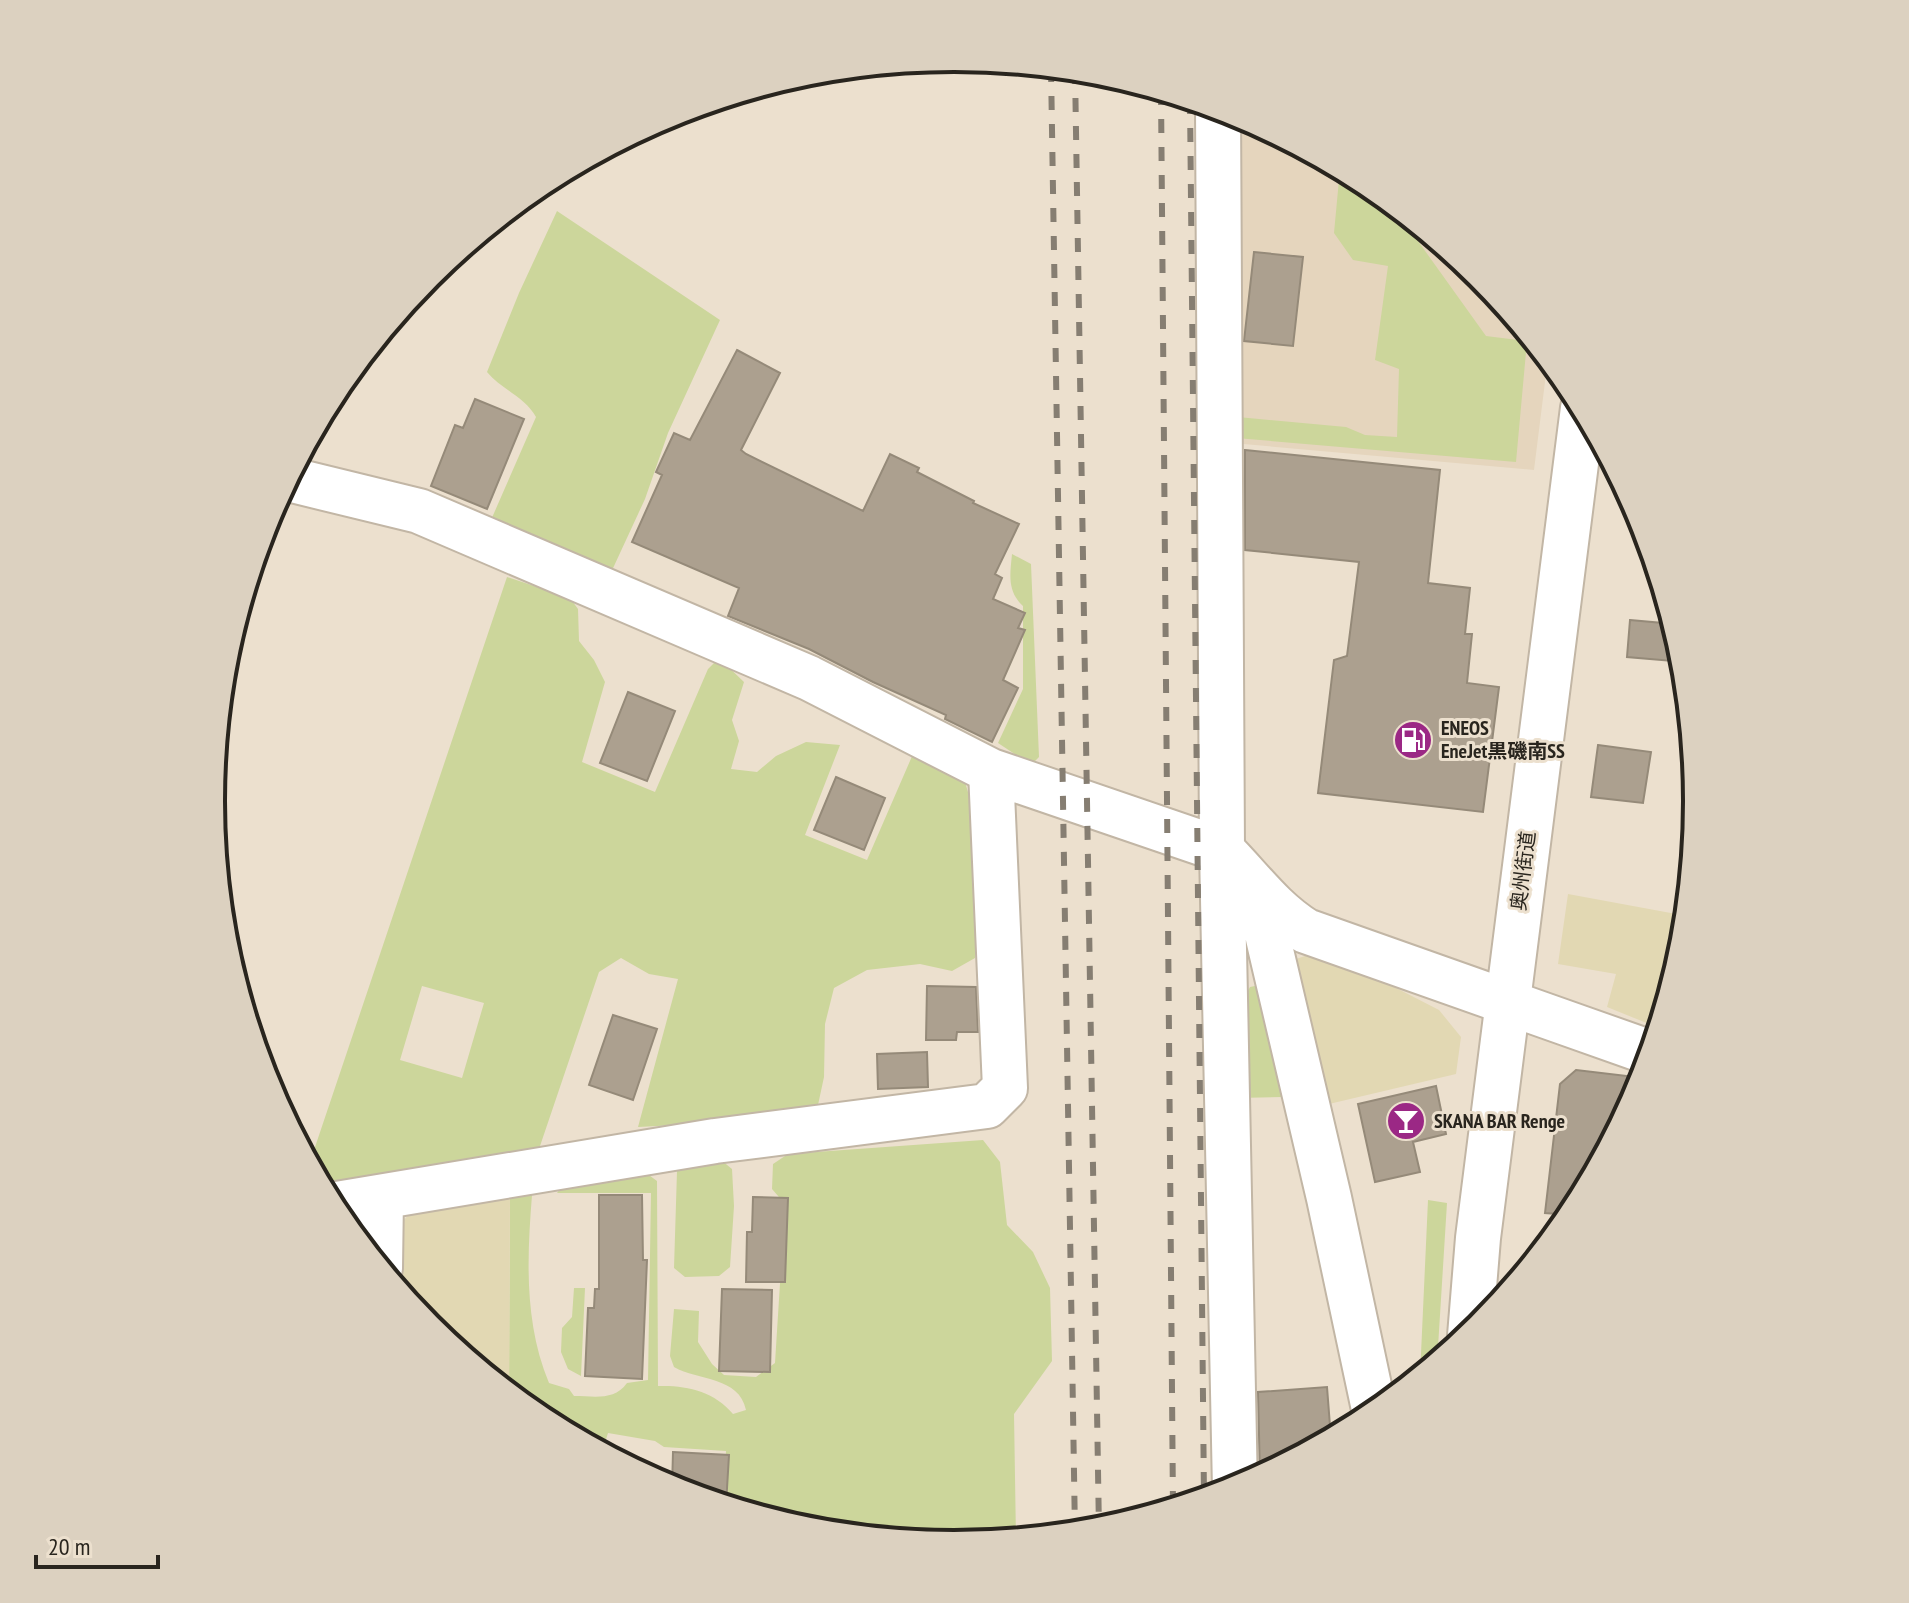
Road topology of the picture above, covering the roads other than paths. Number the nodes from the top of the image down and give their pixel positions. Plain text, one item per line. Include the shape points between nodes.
1 (1218, 122) edge
2 (1580, 428) edge
3 (299, 482) edge
4 (991, 771) junction
5 (1222, 850) junction
6 (1257, 891) junction
7 (1507, 1000) junction
8 (1640, 1049) edge
9 (381, 1197) junction
10 (345, 1203) edge
11 (380, 1251) edge
12 (1472, 1315) edge
13 (1372, 1399) edge
14 (1235, 1475) edge

1 - 5 street
2 - 7 street, 奥州街道
3 - 4 street via 419,511 809,678
4 - 5 street
4 - 9 street via 1005,1088 987,1106 715,1141
5 - 6 street
5 - 14 street
6 - 7 street via 1306,931
6 - 13 street
7 - 8 street
7 - 12 street, 奥州街道
9 - 10 street
9 - 11 street

